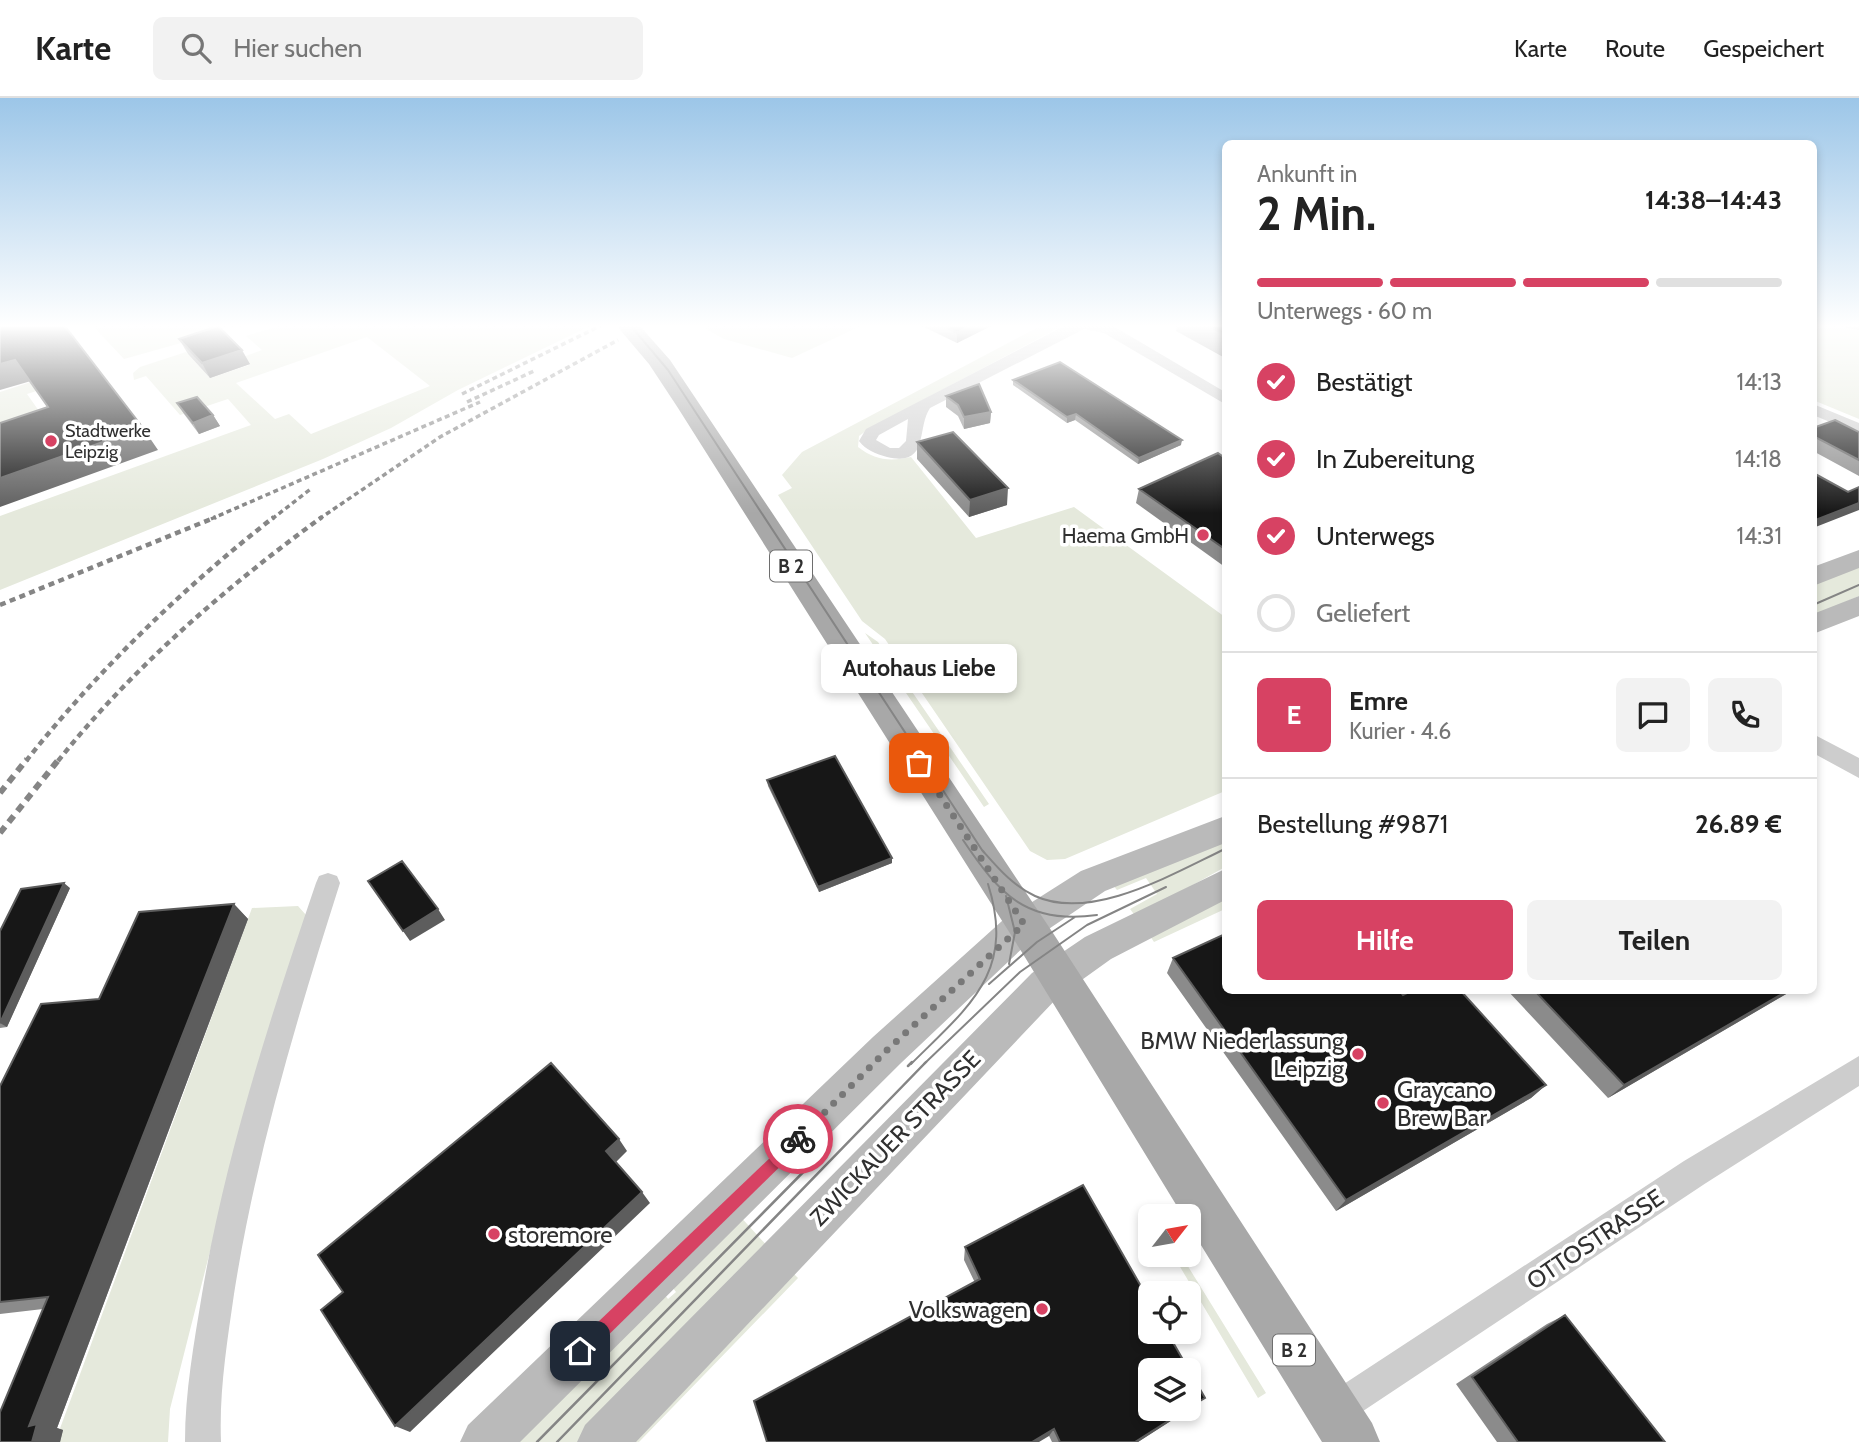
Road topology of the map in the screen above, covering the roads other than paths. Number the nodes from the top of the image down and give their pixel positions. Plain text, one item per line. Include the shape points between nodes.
1 (676, 388) edge
2 (958, 388) edge
3 (1206, 388) edge
4 (1222, 397) edge
5 (925, 405) dead end
6 (1817, 411) edge
7 (1859, 429) edge
8 (1859, 558) edge
9 (1817, 575) edge
10 (1859, 605) edge
11 (1817, 623) edge
12 (1817, 744) edge
13 (1859, 769) edge
14 (1222, 830) edge
15 (328, 883) dead end
16 (1222, 885) edge
17 (1024, 924) junction
18 (1058, 975) junction
19 (1859, 1070) edge
20 (1343, 1427) edge
21 (203, 1442) edge
22 (485, 1442) edge
23 (602, 1442) edge

1 - 17 main road, B 2
2 - 5 street
3 - 4 street
6 - 7 street
8 - 9 main road
10 - 11 main road
12 - 13 street
14 - 17 main road via 1093,881
15 - 21 street via 247,1150 221,1272 202,1412
16 - 18 main road, ZWICKAUER STRASSE via 1098,948
17 - 18 main road, B 2
17 - 22 main road via 887,1050
18 - 20 main road, B 2
18 - 23 main road, ZWICKAUER STRASSE via 1010,1018
19 - 20 street, OTTOSTRASSE via 1695,1172

